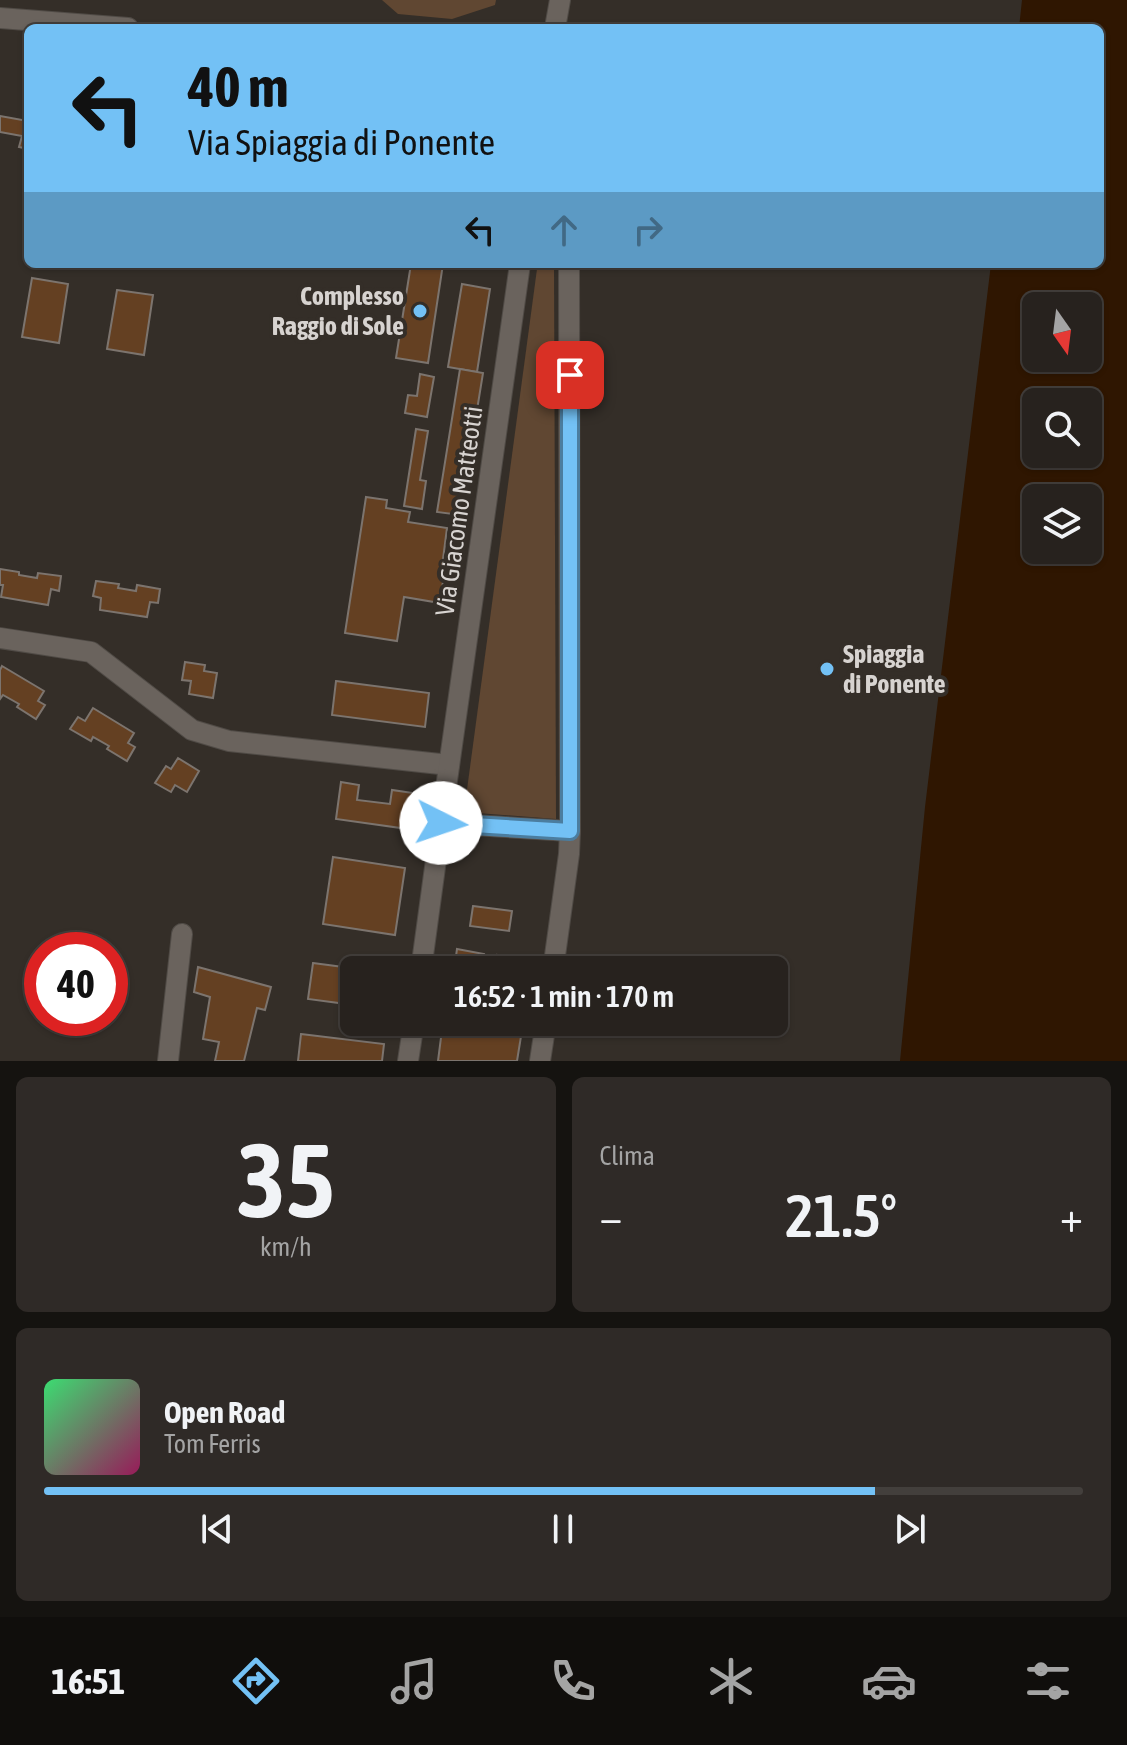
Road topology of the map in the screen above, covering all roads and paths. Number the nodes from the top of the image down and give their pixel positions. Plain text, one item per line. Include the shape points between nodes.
1 (560, 0) edge
2 (0, 18) edge
3 (77, 24) edge
4 (556, 24) edge
5 (519, 268) edge
6 (569, 268) edge
7 (0, 638) edge
8 (449, 765) junction
9 (441, 823) junction
10 (570, 831) junction
11 (182, 934) dead end
12 (423, 956) edge
13 (555, 956) edge
14 (412, 1036) edge
15 (544, 1036) edge
16 (168, 1061) edge
17 (408, 1061) edge
18 (540, 1061) edge

1 - 4 street
2 - 3 street
5 - 8 street, Via Giacomo Matteotti
6 - 10 street
7 - 8 street via 91,652 192,730 229,741
8 - 9 street, Via Giacomo Matteotti
9 - 10 street
9 - 12 street, Via Giacomo Matteotti
10 - 13 street
11 - 16 street
14 - 17 street
15 - 18 street

